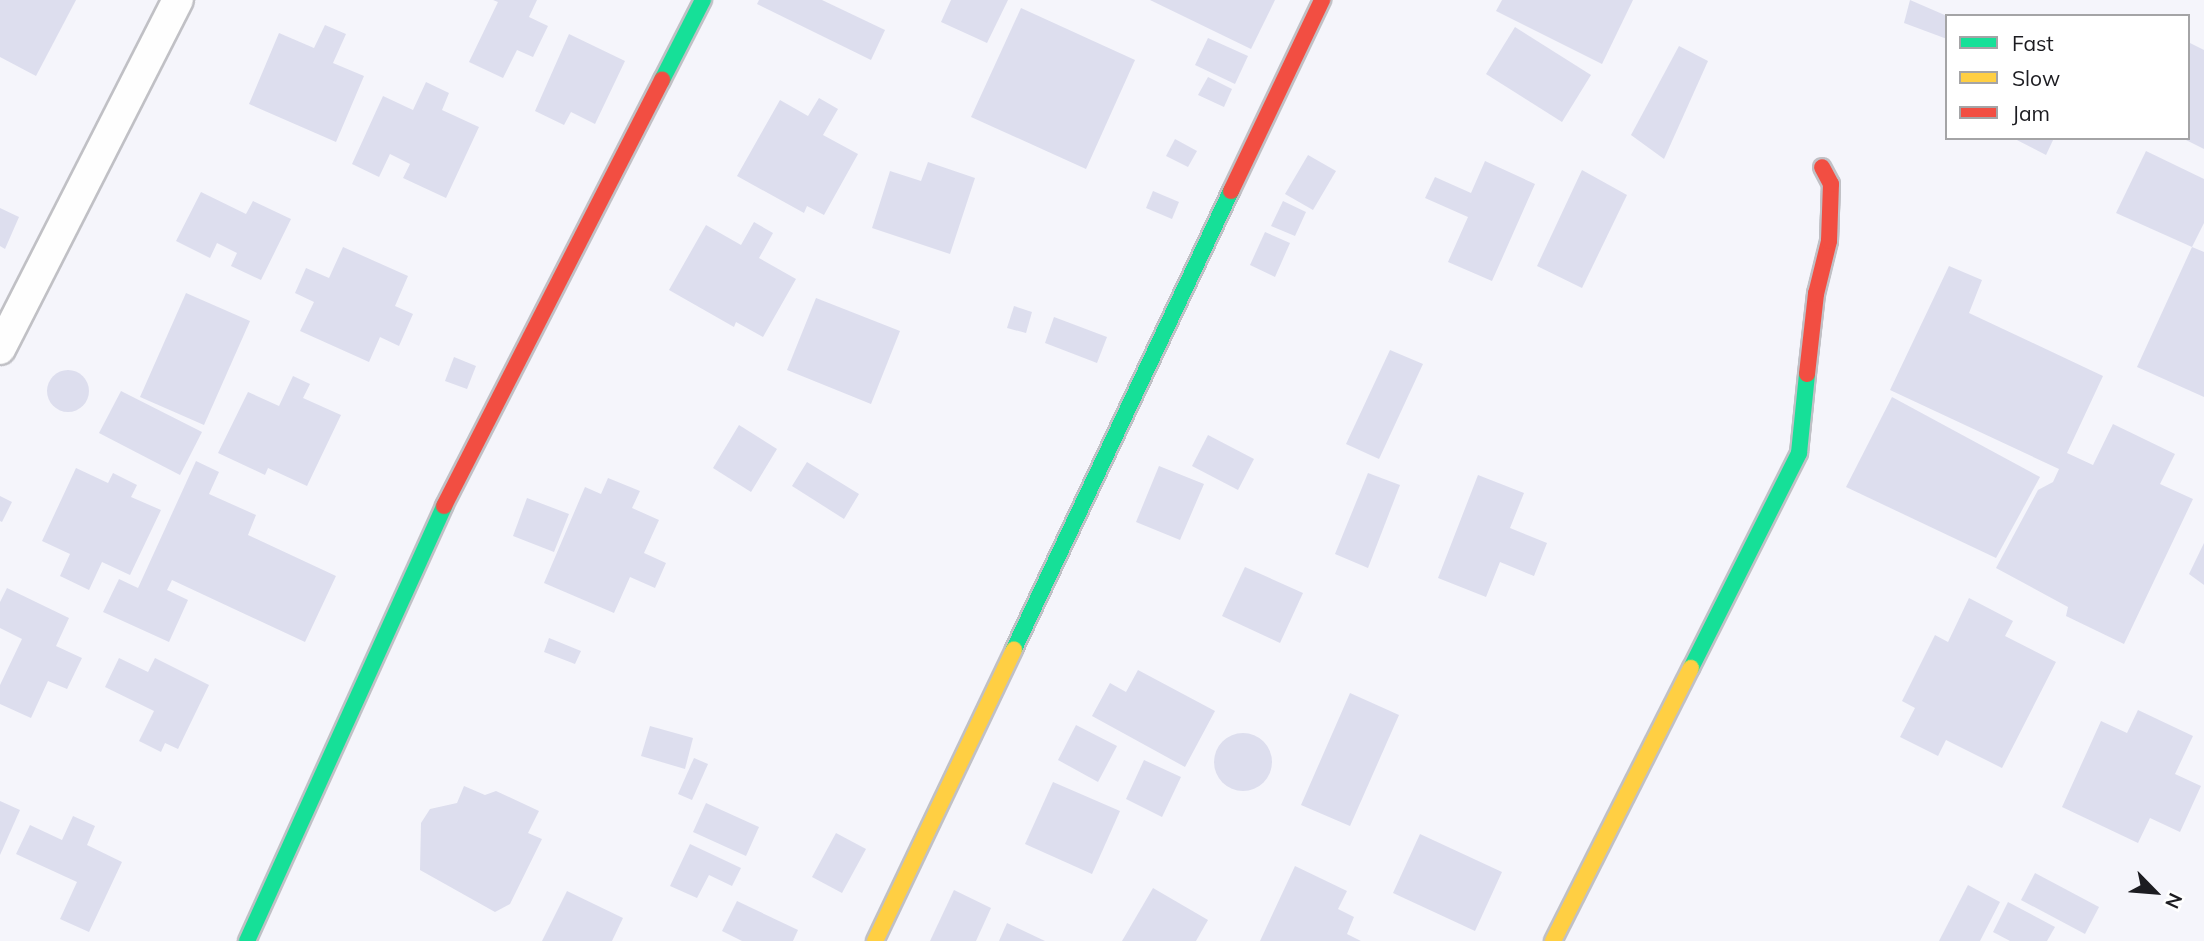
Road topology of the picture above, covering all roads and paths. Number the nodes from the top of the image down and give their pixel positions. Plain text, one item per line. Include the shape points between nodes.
1 (178, 0) edge
2 (703, 0) edge
3 (1322, 0) edge
4 (1822, 167) dead end
5 (0, 349) edge
6 (247, 941) edge
7 (875, 941) edge
8 (1553, 941) edge

1 - 5 street
2 - 6 street via 454,483
3 - 7 street
4 - 8 street via 1831,184 1829,241 1816,294 1800,453

